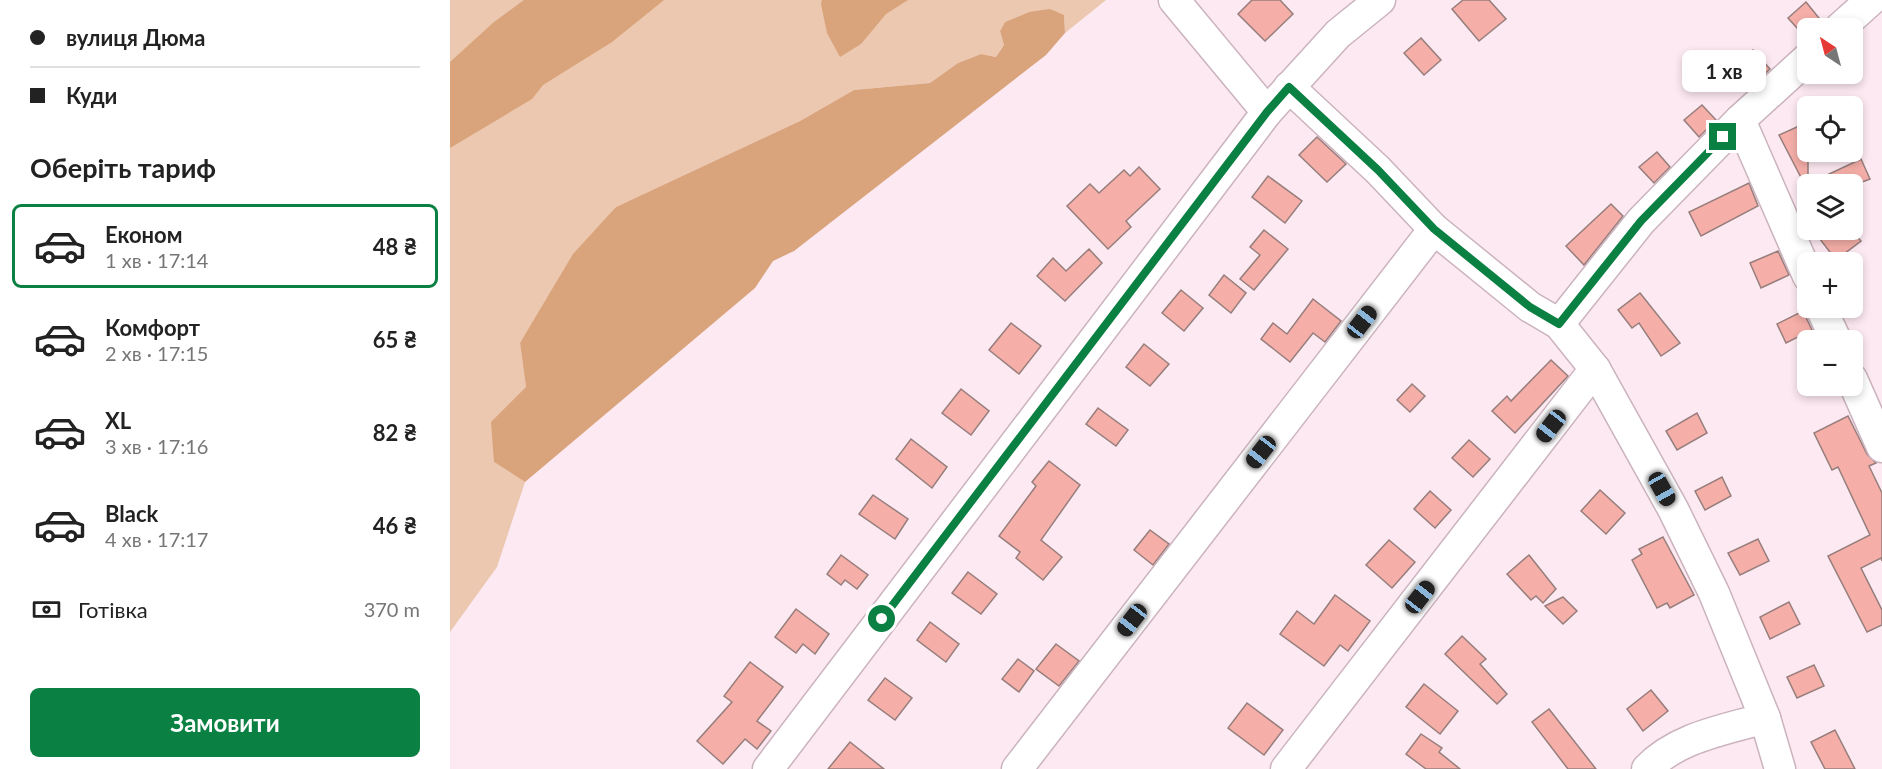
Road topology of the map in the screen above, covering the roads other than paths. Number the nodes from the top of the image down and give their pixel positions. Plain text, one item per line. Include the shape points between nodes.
1 (1174, 0) edge
2 (1380, 0) edge
3 (1871, 0) edge
4 (1851, 18) edge
5 (1797, 68) edge
6 (1289, 87) junction
7 (1267, 112) junction
8 (1740, 120) junction
9 (1434, 229) junction
10 (1798, 252) edge
11 (1559, 324) junction
12 (1595, 369) junction
13 (1860, 396) edge
14 (1882, 447) edge
15 (1765, 718) junction
16 (768, 769) edge
17 (1017, 769) edge
18 (1286, 769) edge
19 (1647, 769) edge
20 (1780, 769) edge

1 - 7 street
2 - 6 street via 1338,34
3 - 4 street
5 - 8 street
6 - 7 street
6 - 9 street
7 - 16 street
8 - 10 street
8 - 11 street via 1641,221
9 - 11 street via 1530,307
9 - 17 street
11 - 12 street
12 - 15 street via 1673,509 1714,593
12 - 18 street
13 - 14 street
15 - 19 street via 1681,744 1658,757
15 - 20 street

